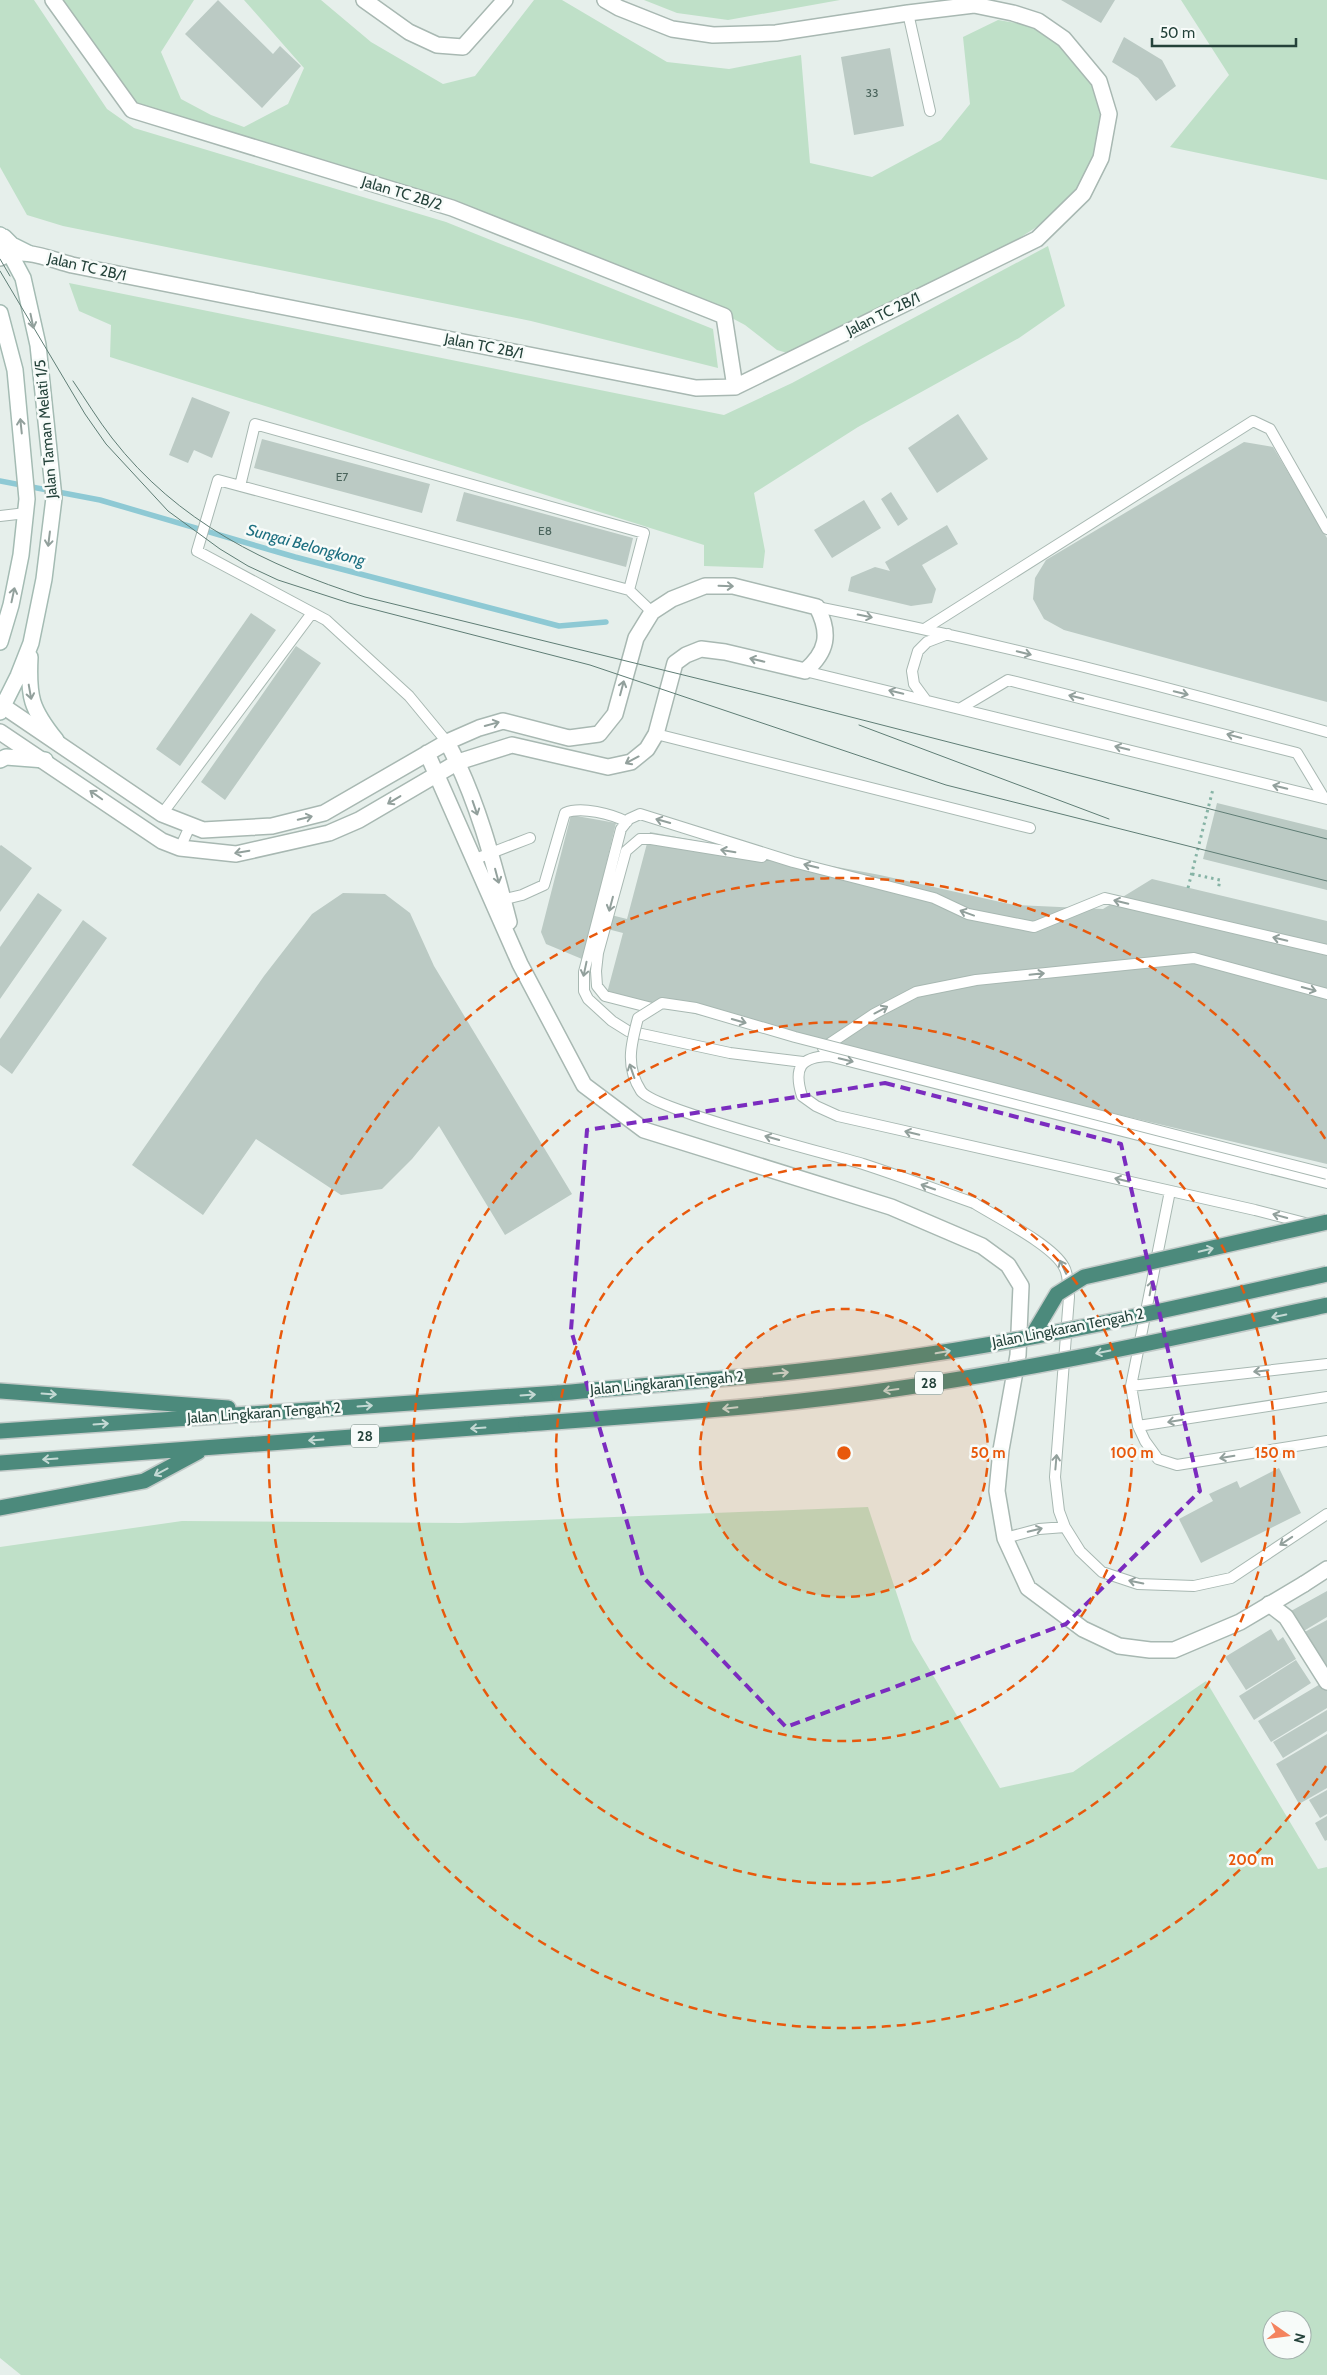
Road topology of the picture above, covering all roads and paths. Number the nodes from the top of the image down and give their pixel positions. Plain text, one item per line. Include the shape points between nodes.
1 (53, 0) edge
2 (364, 0) edge
3 (505, 0) edge
4 (605, 0) edge
5 (908, 13) junction
6 (930, 110) dead end
7 (0, 233) edge
8 (5, 255) edge
9 (34, 255) junction
10 (21, 274) junction
11 (0, 313) edge
12 (735, 387) junction
13 (240, 486) junction
14 (27, 506) junction
15 (0, 516) edge
16 (1327, 529) edge
17 (630, 590) junction
18 (818, 607) junction
19 (652, 612) junction
20 (312, 613) junction
21 (926, 628) junction
22 (948, 634) junction
23 (0, 642) edge
24 (31, 643) junction
25 (805, 671) junction
26 (925, 699) junction
27 (1, 707) edge
28 (961, 708) junction
29 (0, 732) edge
30 (1327, 732) edge
31 (656, 734) junction
32 (56, 740) junction
33 (447, 742) junction
34 (427, 753) junction
35 (0, 760) edge
36 (45, 760) junction
37 (458, 762) junction
38 (436, 775) junction
39 (1213, 790) dead end
40 (1326, 799) edge
41 (162, 814) junction
42 (627, 822) junction
43 (190, 826) junction
44 (1030, 828) dead end
45 (530, 838) dead end
46 (180, 848) junction
47 (491, 853) junction
48 (473, 860) junction
49 (793, 862) junction
50 (1192, 874) junction
51 (1188, 888) dead end
52 (1218, 890) dead end
53 (497, 901) junction
54 (1327, 950) edge
55 (1327, 994) edge
56 (652, 1008) junction
57 (807, 1059) junction
58 (1327, 1174) edge
59 (1327, 1183) edge
60 (1170, 1191) junction
61 (1327, 1222) edge
62 (1327, 1229) edge
63 (1327, 1274) edge
64 (1327, 1305) edge
65 (1032, 1336) junction
66 (1327, 1364) edge
67 (1131, 1386) junction
68 (0, 1391) edge
69 (1327, 1397) edge
70 (282, 1412) junction
71 (1138, 1426) junction
72 (0, 1432) edge
73 (1327, 1441) edge
74 (204, 1449) junction
75 (0, 1463) edge
76 (0, 1508) edge
77 (1327, 1514) edge
78 (1064, 1527) junction
79 (1005, 1538) junction
80 (1327, 1569) edge
81 (1270, 1604) junction
82 (1327, 1682) edge

1 - 12 street, Jalan TC 2B/2 via 132,110 452,208 724,316
2 - 3 street via 408,32 437,46 463,47
4 - 5 street, Jalan TC 2B/1 via 672,29 713,35 776,33
5 - 6 lane
5 - 12 street, Jalan TC 2B/1 via 974,5 1038,21 1064,39 1099,81 1108,114 1101,158 1083,194 1037,239
7 - 8 street, Jalan Taman Melati 1/5
7 - 9 street via 12,245
8 - 9 street
8 - 10 street, Jalan Taman Melati 1/5
9 - 10 street via 23,260
9 - 12 street, Jalan TC 2B/1 via 696,388
10 -> 24 street, Jalan Taman Melati 1/5 via 38,345 54,498 44,578
14 -> 11 street, Jalan Taman Melati 1/5 via 15,370
13 - 17 lane
13 - 17 lane via 255,424 644,533
13 - 20 lane via 218,480 197,551
14 - 15 lane
23 -> 14 street, Jalan Taman Melati 1/5 via 22,555
16 - 21 lane via 1270,429 1253,421
17 - 19 lane
19 -> 18 street via 672,599 706,586 733,586
18 -> 21 lane
18 - 25 street via 826,622 825,639 819,658
33 -> 19 street via 503,721 570,738 599,734 615,714 636,638
20 - 33 lane via 326,620 408,696
20 - 41 lane
21 - 22 lane
22 - 26 lane via 927,642 918,651 912,671 914,684
22 -> 30 lane
24 - 27 street, Jalan Taman Melati 1/5
24 -> 32 street via 28,682 31,698 38,719
26 -> 25 lane
25 -> 31 street via 725,652 701,649 686,655 675,663
26 - 28 lane
27 - 32 street
40 -> 28 lane
40 -> 28 lane via 1297,753 1230,734 1008,680
29 - 36 street
31 -> 37 street via 647,750 631,762 608,768 512,745
31 - 44 lane
32 - 41 street
33 - 34 street
33 - 37 street
34 - 38 street
43 -> 34 street via 203,830 272,826 324,813
35 - 36 street via 6,757
46 -> 36 street via 162,840
37 - 38 street
37 -> 47 street
38 -> 46 street via 359,820 329,833 236,854
38 - 48 street
39 - 50 path
41 - 43 street
49 -> 42 lane via 640,814
42 - 53 lane via 580,811 565,813 542,887
42 -> 57 lane via 622,830 584,972 584,991 588,999 628,1031 730,1053
43 - 46 lane
45 - 47 lane
47 - 48 lane
47 -> 53 street
48 - 53 street
54 -> 49 lane via 1105,898 1034,927 968,914 934,898
49 -> 56 lane via 662,840 640,839 626,851 596,962 597,986 605,996
50 - 51 path
50 - 52 path via 1220,880
53 - 79 street via 520,964 584,1085 644,1130 891,1208 982,1246 1008,1265 1021,1286 1018,1355 997,1491
57 -> 55 lane via 874,1014 916,992 976,980 1194,958
56 -> 58 lane, bridge via 662,1003 696,1008 795,1037
78 -> 56 lane, bridge via 1054,1478 1069,1297 1066,1269 1060,1259 974,1203 864,1165 654,1101 642,1092 629,1060 638,1018
57 -> 59 lane via 829,1056
60 -> 57 lane via 838,1116 802,1096 798,1074
62 -> 60 lane
67 -> 60 lane
65 -> 61 highway, bridge via 1057,1294 1084,1277
63 - 65 highway, Jalan Lingkaran Tengah 2 / 28, bridge
64 -> 74 highway, Jalan Lingkaran Tengah 2 / 28, bridge via 1058,1360 896,1389 680,1413
70 -> 65 highway, Jalan Lingkaran Tengah 2 / 28, bridge via 559,1393 789,1372 898,1359
66 -> 67 lane
67 - 71 lane
68 -> 70 highway
69 -> 71 lane
72 -> 70 highway, Jalan Lingkaran Tengah 2 / 28
73 -> 71 lane via 1177,1465 1158,1459
74 -> 75 highway, Jalan Lingkaran Tengah 2 / 28
74 -> 76 highway via 144,1481
77 -> 78 lane via 1232,1578 1194,1586 1138,1584 1102,1572 1080,1551
79 -> 78 lane via 1039,1529
79 - 81 street via 1028,1588 1083,1629 1119,1646 1174,1650 1240,1622
80 - 81 street
81 - 82 street via 1286,1617

